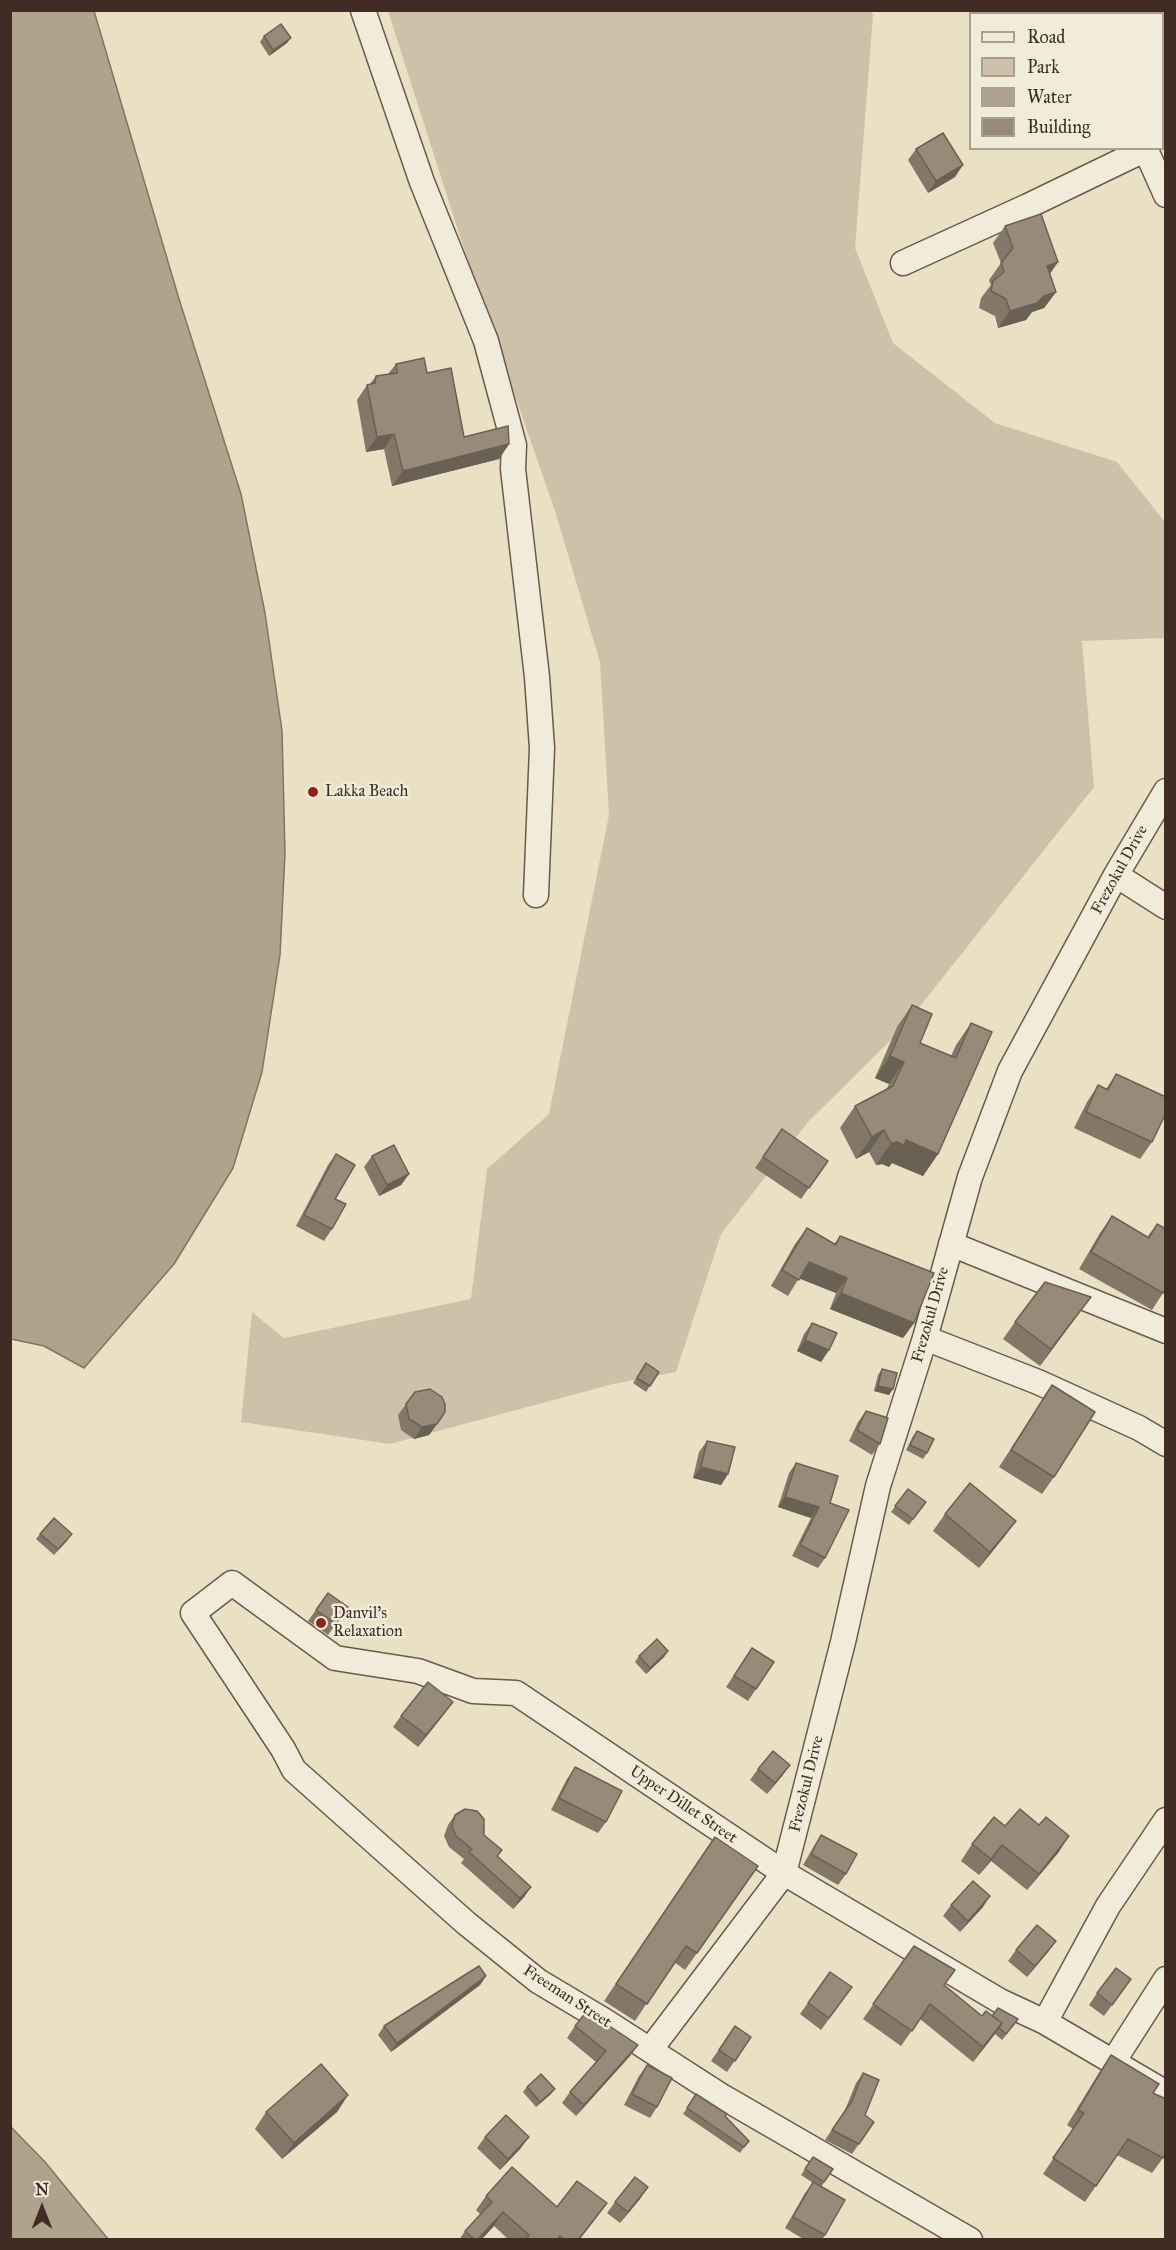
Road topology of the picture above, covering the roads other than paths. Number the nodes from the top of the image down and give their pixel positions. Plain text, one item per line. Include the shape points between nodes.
1 (363, 10) edge
2 (1144, 150) edge
3 (1146, 150) edge
4 (1166, 195) edge
5 (903, 263) dead end
6 (1166, 791) edge
7 (1116, 876) junction
8 (536, 895) dead end
9 (1166, 907) edge
10 (951, 1244) junction
11 (1166, 1331) edge
12 (925, 1338) junction
13 (1166, 1444) edge
14 (193, 1613) joint
15 (1166, 1820) edge
16 (784, 1873) junction
17 (1166, 1979) edge
18 (1045, 2022) junction
19 (650, 2050) junction
20 (1113, 2062) junction
21 (1166, 2092) edge
22 (970, 2240) edge

1 - 8 street via 422,182 486,341 514,445 513,469 542,748
2 - 5 street
3 - 4 street
6 - 7 street, Frezokul Drive
7 - 9 street
7 - 10 street, Frezokul Drive via 1010,1071 970,1177
10 - 11 street
10 - 12 street, Frezokul Drive
12 - 13 street via 1038,1382
12 - 16 street, Frezokul Drive via 878,1486
14 - 16 street, Upper Dillet Street via 232,1583 335,1658 418,1671 473,1691 516,1693
14 - 19 street, Freeman Street via 294,1770 466,1923 538,1981
15 - 18 street via 1108,1906
16 - 18 street, Upper Dillet Street via 1000,2001
16 - 19 street
17 - 20 street
18 - 20 street, Upper Dillet Street
19 - 22 street, Freeman Street via 723,2097
20 - 21 street, Upper Dillet Street

